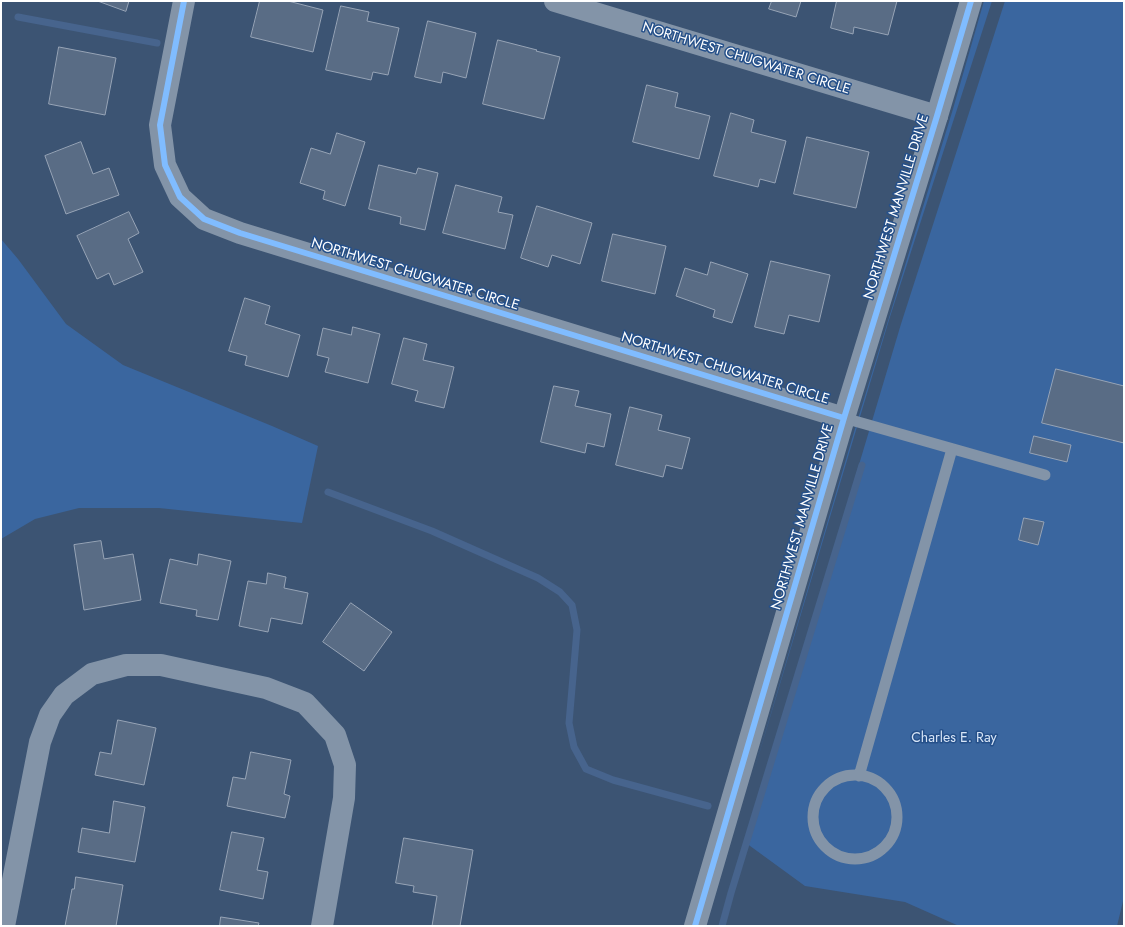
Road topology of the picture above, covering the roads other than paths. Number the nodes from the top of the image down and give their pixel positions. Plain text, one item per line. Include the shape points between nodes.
1 (184, 1) edge
2 (554, 1) edge
3 (971, 1) edge
4 (937, 116) junction
5 (844, 418) junction
6 (952, 449) junction
7 (1045, 475) dead end
8 (859, 776) junction
9 (4, 926) edge
10 (322, 926) edge
11 (695, 926) edge

1 - 5 street, NORTHWEST CHUGWATER CIRCLE via 160,125 166,165 180,197 204,219 240,233
2 - 4 street, NORTHWEST CHUGWATER CIRCLE
3 - 4 street, NORTHWEST MANVILLE DRIVE
4 - 5 street, NORTHWEST MANVILLE DRIVE
5 - 6 lane
5 - 11 street, NORTHWEST MANVILLE DRIVE
6 - 7 lane
6 - 8 lane
8 - 8 lane via 843,778 827,787 817,802 814,814 816,832 822,843 836,854 854,859 870,857 884,848 893,835 897,818 894,802 885,788 872,779
9 - 10 street via 40,742 50,715 64,695 92,674 126,665 161,665 266,688 306,703 335,735 345,765 344,798

